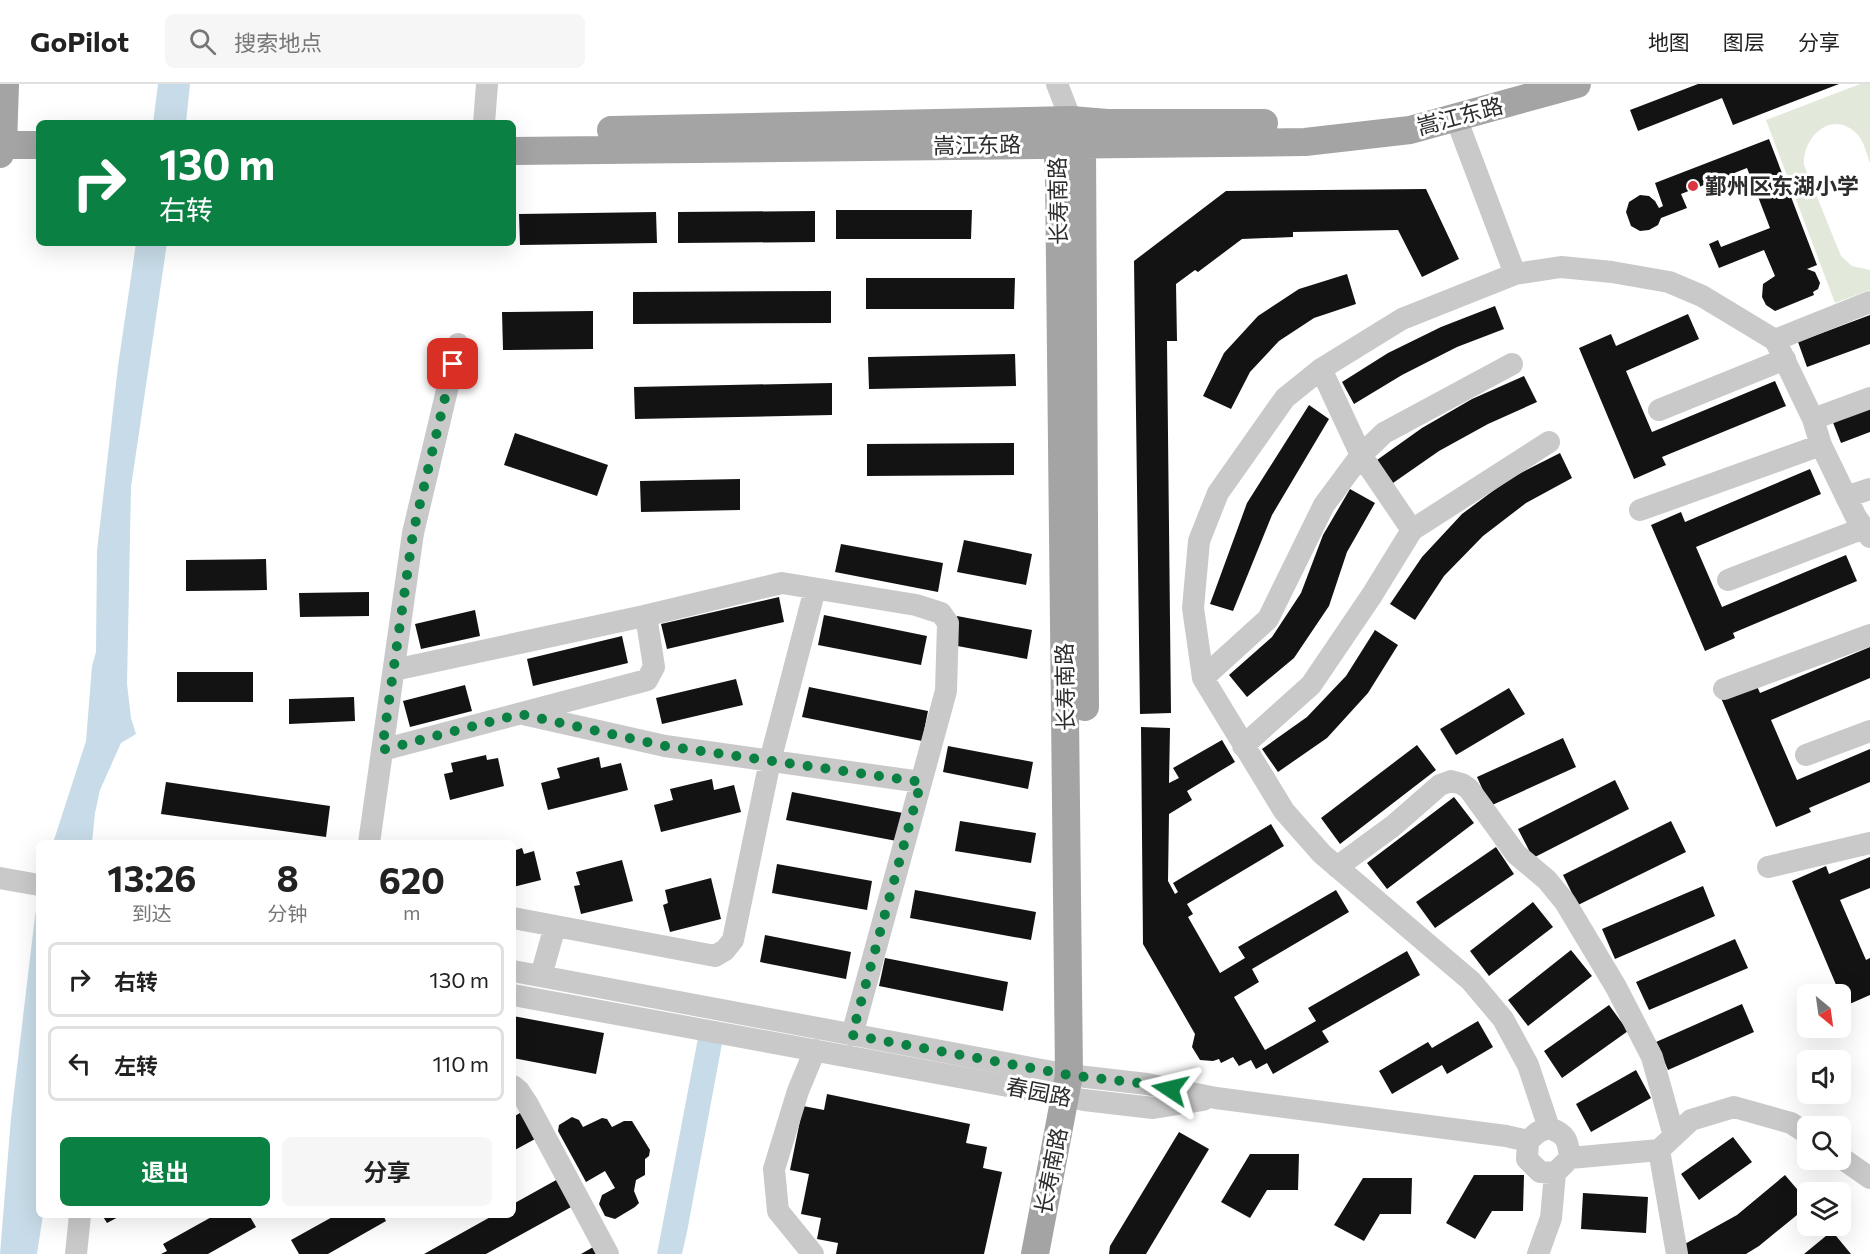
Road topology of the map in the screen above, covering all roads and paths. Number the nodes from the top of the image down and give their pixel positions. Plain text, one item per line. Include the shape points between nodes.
1 (5, 84) edge
2 (487, 84) edge
3 (1057, 84) edge
4 (1510, 84) edge
5 (1577, 84) edge
6 (1456, 117) junction
7 (484, 120) edge
8 (516, 132) edge
9 (1070, 136) junction
10 (36, 146) edge
11 (516, 151) edge
12 (1, 152) edge
13 (36, 162) edge
14 (1515, 274) junction
15 (1870, 302) edge
16 (458, 344) dead end
17 (1780, 350) junction
18 (1512, 364) dead end
19 (1321, 369) junction
20 (1870, 398) edge
21 (1659, 410) dead end
22 (1813, 419) junction
23 (1549, 442) dead end
24 (1821, 445) junction
25 (1361, 455) junction
26 (1870, 489) edge
27 (1846, 497) junction
28 (1640, 510) dead end
29 (1412, 530) junction
30 (1867, 532) edge
31 (1728, 580) dead end
32 (815, 589) junction
33 (644, 616) junction
34 (1870, 635) edge
35 (394, 670) junction
36 (1203, 678) junction
37 (1724, 689) dead end
38 (520, 714) junction
39 (1870, 731) edge
40 (1243, 746) junction
41 (382, 750) junction
42 (1806, 755) dead end
43 (770, 761) junction
44 (921, 782) junction
45 (369, 840) edge
46 (1870, 843) edge
47 (1337, 867) junction
48 (1768, 867) dead end
49 (0, 878) edge
50 (36, 891) edge
51 (0, 894) edge
52 (516, 919) edge
53 (555, 926) junction
54 (516, 972) edge
55 (541, 976) junction
56 (516, 995) edge
57 (852, 1035) junction
58 (814, 1050) junction
59 (1076, 1087) junction
60 (516, 1088) edge
61 (1216, 1098) junction
62 (1797, 1127) edge
63 (1549, 1128) junction
64 (1528, 1141) junction
65 (1667, 1143) junction
66 (1851, 1165) edge
67 (1562, 1166) junction
68 (1870, 1178) edge
69 (80, 1218) edge
70 (76, 1254) edge
71 (608, 1254) edge
72 (813, 1254) edge
73 (1035, 1254) edge
74 (1055, 1254) edge
75 (1538, 1254) edge
76 (1677, 1254) edge

1 - 12 main road
2 - 7 street
3 - 9 street, 长寿南路
4 - 9 main road, 嵩江东路 via 1405,114 1328,122 1107,123
5 - 6 main road, 嵩江东路
6 - 9 main road, 嵩江东路 via 1410,130 1305,142
6 - 14 street
8 - 9 main road, 嵩江东路
9 - 11 main road, 嵩江东路
9 - 59 main road, 长寿南路 via 1059,172
10 - 12 main road
12 - 13 main road
14 - 17 street via 1561,267 1670,282 1702,296
14 - 19 street via 1402,319
15 - 17 street
16 - 35 street via 413,533
17 - 21 street
17 - 22 street
18 - 25 street via 1384,433
19 - 25 street
19 - 36 street via 1285,398 1218,493 1199,541 1193,608
20 - 22 street
22 - 24 street
23 - 29 street
24 - 27 street
24 - 28 street
25 - 29 street
25 - 36 street via 1324,505 1268,619
26 - 27 street
27 - 30 street
29 - 40 street via 1311,686
30 - 31 street
32 - 33 street via 782,583
32 - 43 street
32 - 44 street via 916,605 941,613 948,623 946,691
33 - 35 street
33 - 38 street via 654,667 647,680
34 - 37 street
35 - 41 street
36 - 40 street
38 - 41 street
38 - 43 street via 665,746
39 - 42 street
40 - 47 street via 1284,811
41 - 45 street
43 - 44 street
43 - 53 street via 733,940 725,950 715,956
44 - 57 street
46 - 48 street
47 - 63 street via 1471,981 1503,1019 1528,1065
47 - 65 street via 1440,785 1451,780 1469,789 1516,854 1547,880 1565,902 1611,978 1652,1058
49 - 50 street
50 - 51 street
52 - 53 street
53 - 55 street
54 - 55 street, 春园路
55 - 57 street, 春园路
56 - 58 street, 春园路
57 - 59 street, 春园路
58 - 59 street, 春园路
58 - 72 street via 774,1169 778,1211
59 - 61 street, 春园路 via 1147,1084
59 - 61 street, 春园路 via 1153,1108
59 - 73 main road, 长寿南路
59 - 74 main road, 长寿南路
60 - 71 street
61 - 64 street
62 - 65 street via 1734,1107 1691,1120
63 - 64 street
63 - 67 street via 1561,1132 1568,1140
64 - 67 street via 1527,1159 1540,1172
65 - 67 street
65 - 76 street
66 - 68 street
67 - 75 street via 1551,1218
69 - 70 street

